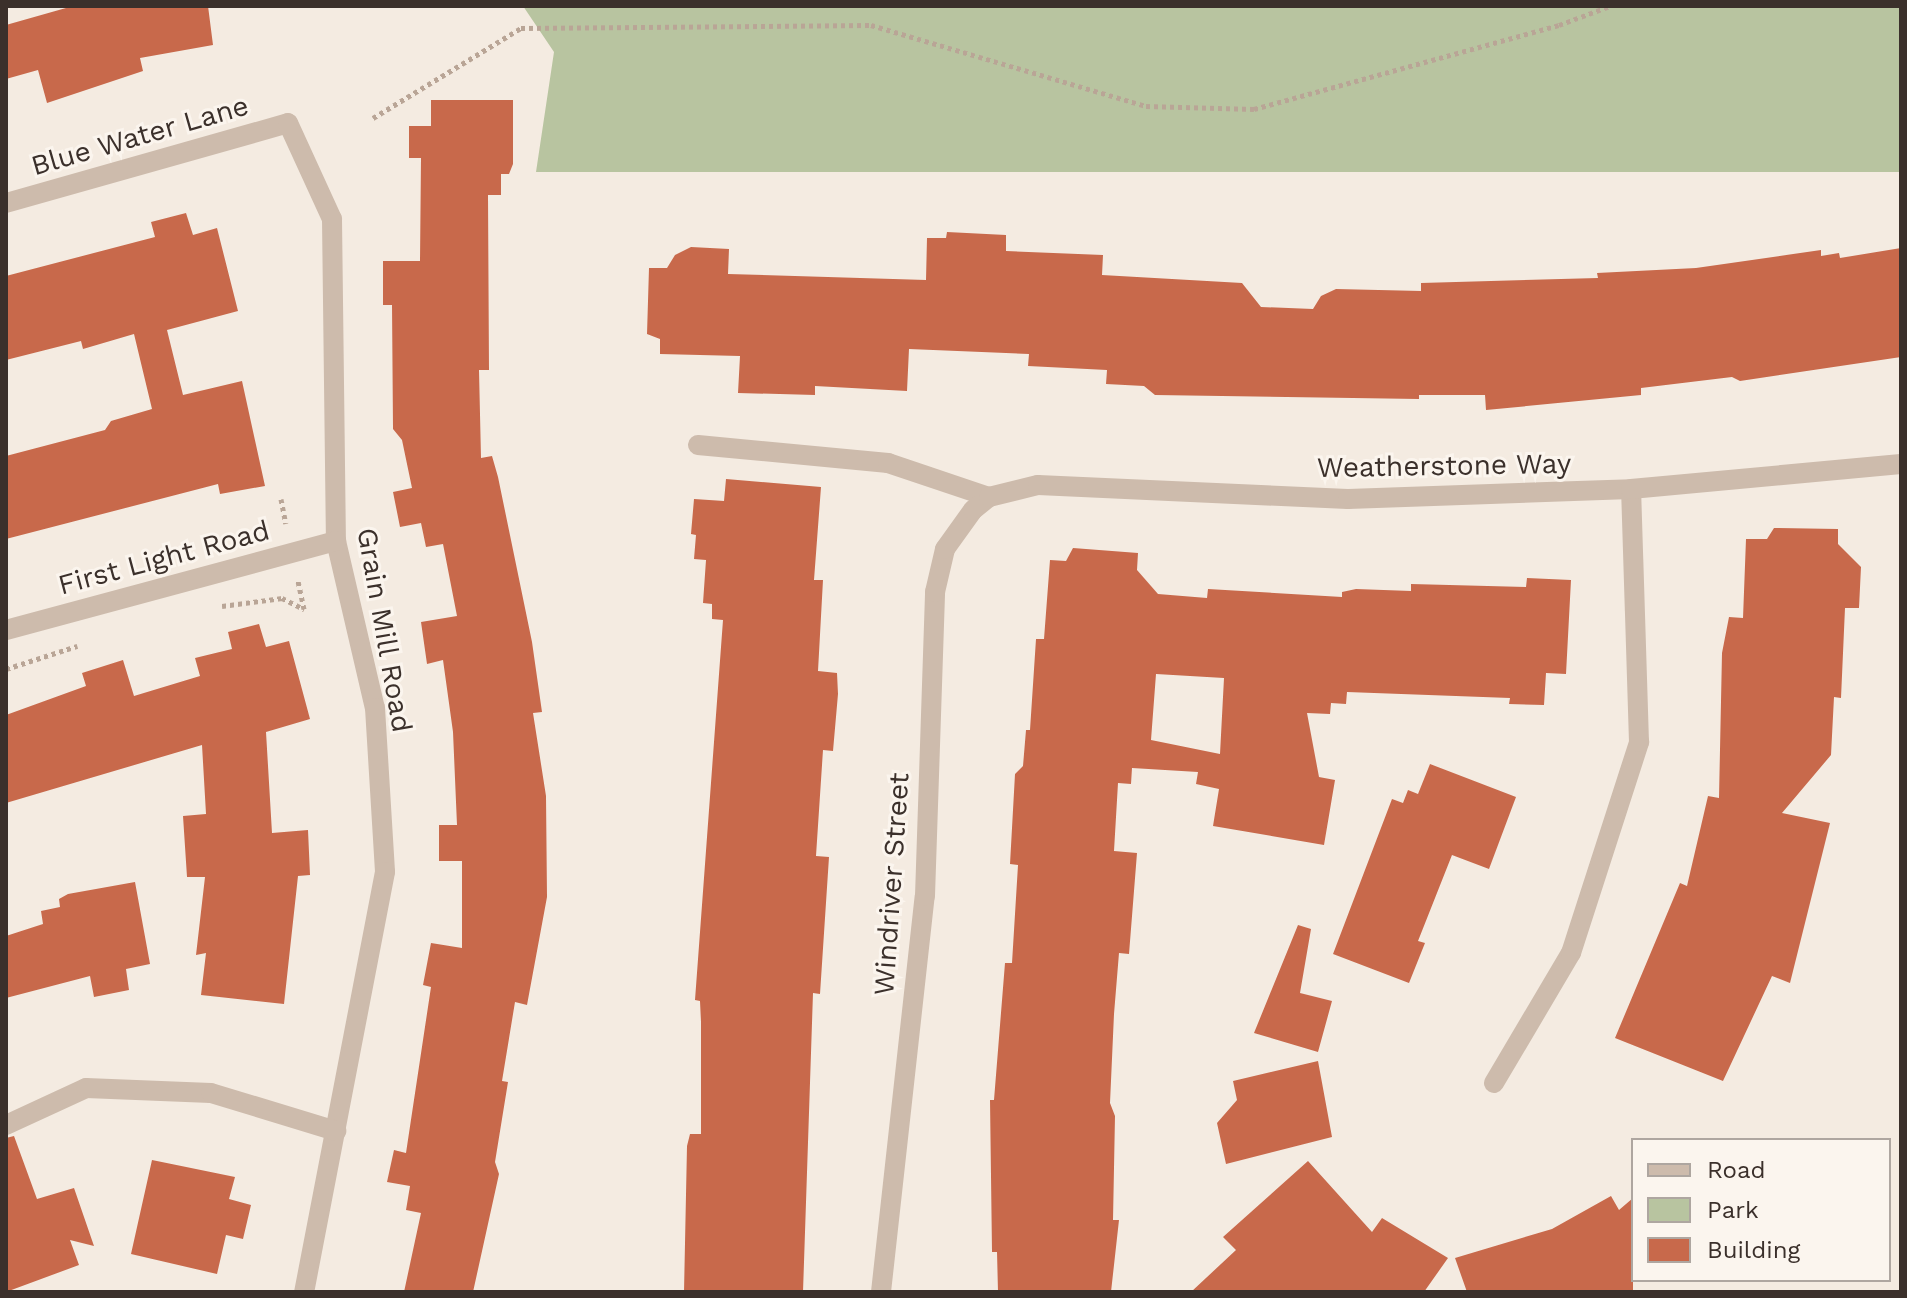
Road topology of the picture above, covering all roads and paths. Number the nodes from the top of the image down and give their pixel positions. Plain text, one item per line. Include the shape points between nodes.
1 (1610, 6) edge
2 (373, 118) dead end
3 (288, 123) joint
4 (6, 203) edge
5 (698, 445) dead end
6 (1901, 464) edge
7 (1631, 489) junction
8 (989, 497) junction
9 (336, 541) junction
10 (6, 630) edge
11 (1494, 1083) dead end
12 (6, 1125) edge
13 (336, 1131) junction
14 (304, 1292) edge
15 (881, 1292) edge

1 - 2 path via 1559,25 1254,109 1146,106 871,25 521,28
3 - 4 street, Blue Water Lane
3 - 9 street, Grain Mill Road via 332,219
5 - 8 street via 888,463
6 - 7 street, Weatherstone Way
7 - 8 street, Weatherstone Way via 1348,499 1038,485
7 - 11 street via 1639,742 1571,953
8 - 15 street, Windriver Street via 958,527 945,549 935,592 925,896
9 - 10 street, First Light Road
9 - 13 street, Grain Mill Road via 375,708 385,872
12 - 13 street via 86,1088 211,1093
13 - 14 street, Grain Mill Road

